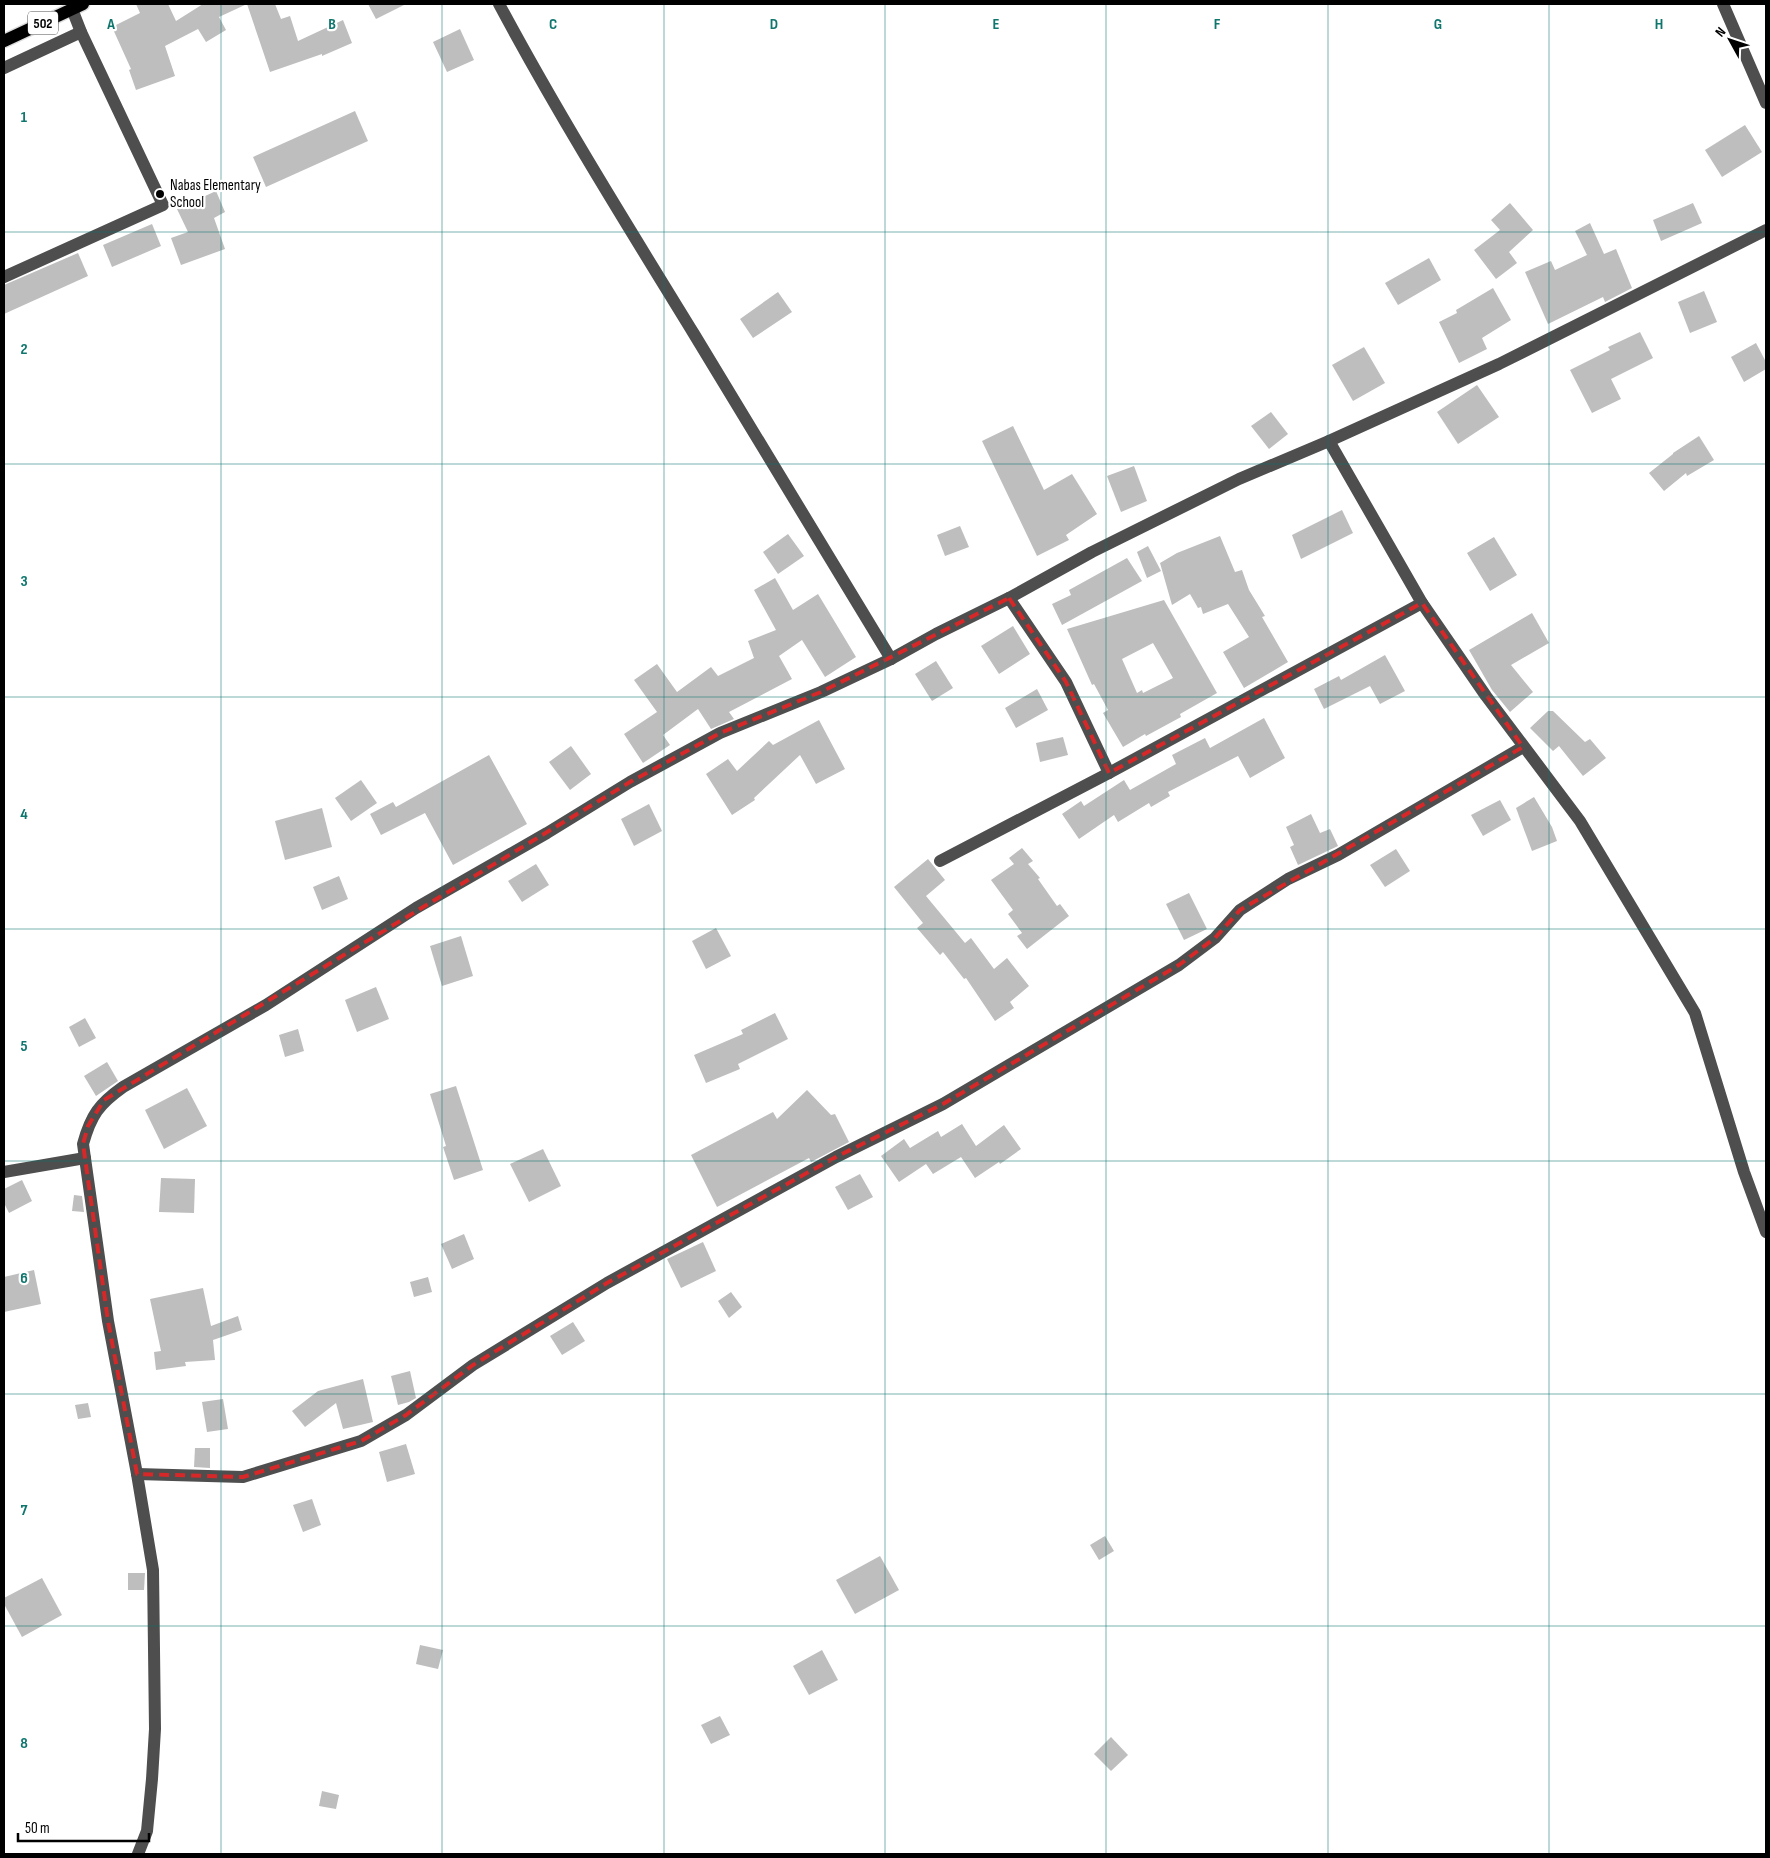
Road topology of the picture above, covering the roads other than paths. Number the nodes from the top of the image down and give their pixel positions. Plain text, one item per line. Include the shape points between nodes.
1 (499, 4) edge
2 (1724, 4) edge
3 (77, 6) edge
4 (81, 32) junction
5 (4, 42) edge
6 (4, 68) edge
7 (1766, 103) edge
8 (1766, 230) edge
9 (4, 277) edge
10 (1329, 441) junction
11 (1009, 598) junction
12 (1422, 603) junction
13 (891, 659) junction
14 (1523, 747) junction
15 (1109, 773) junction
16 (940, 861) dead end
17 (85, 1158) junction
18 (4, 1172) edge
19 (1766, 1232) edge
20 (138, 1474) junction
21 (138, 1854) edge

1 - 13 street via 600,182
2 - 7 street
3 - 4 street
3 - 5 main road, 502
4 - 6 street
4 - 9 street via 163,205
8 - 10 street via 1499,364
10 - 11 street via 1238,479 1092,552
10 - 12 street
11 - 13 street
11 - 15 street via 1066,682
12 - 14 street
12 - 15 street
13 - 17 street via 720,733 630,782 416,908 266,1005 123,1087 104,1100 88,1126 83,1144
14 - 19 street via 1580,821 1695,1014
14 - 20 street via 1338,855 1288,879 1240,910 1215,938 1179,965 943,1104 836,1157 607,1283 473,1365 406,1416 361,1442 243,1477
15 - 16 street
17 - 18 street
17 - 20 street via 108,1321
20 - 21 street via 153,1570 155,1720 147,1831

